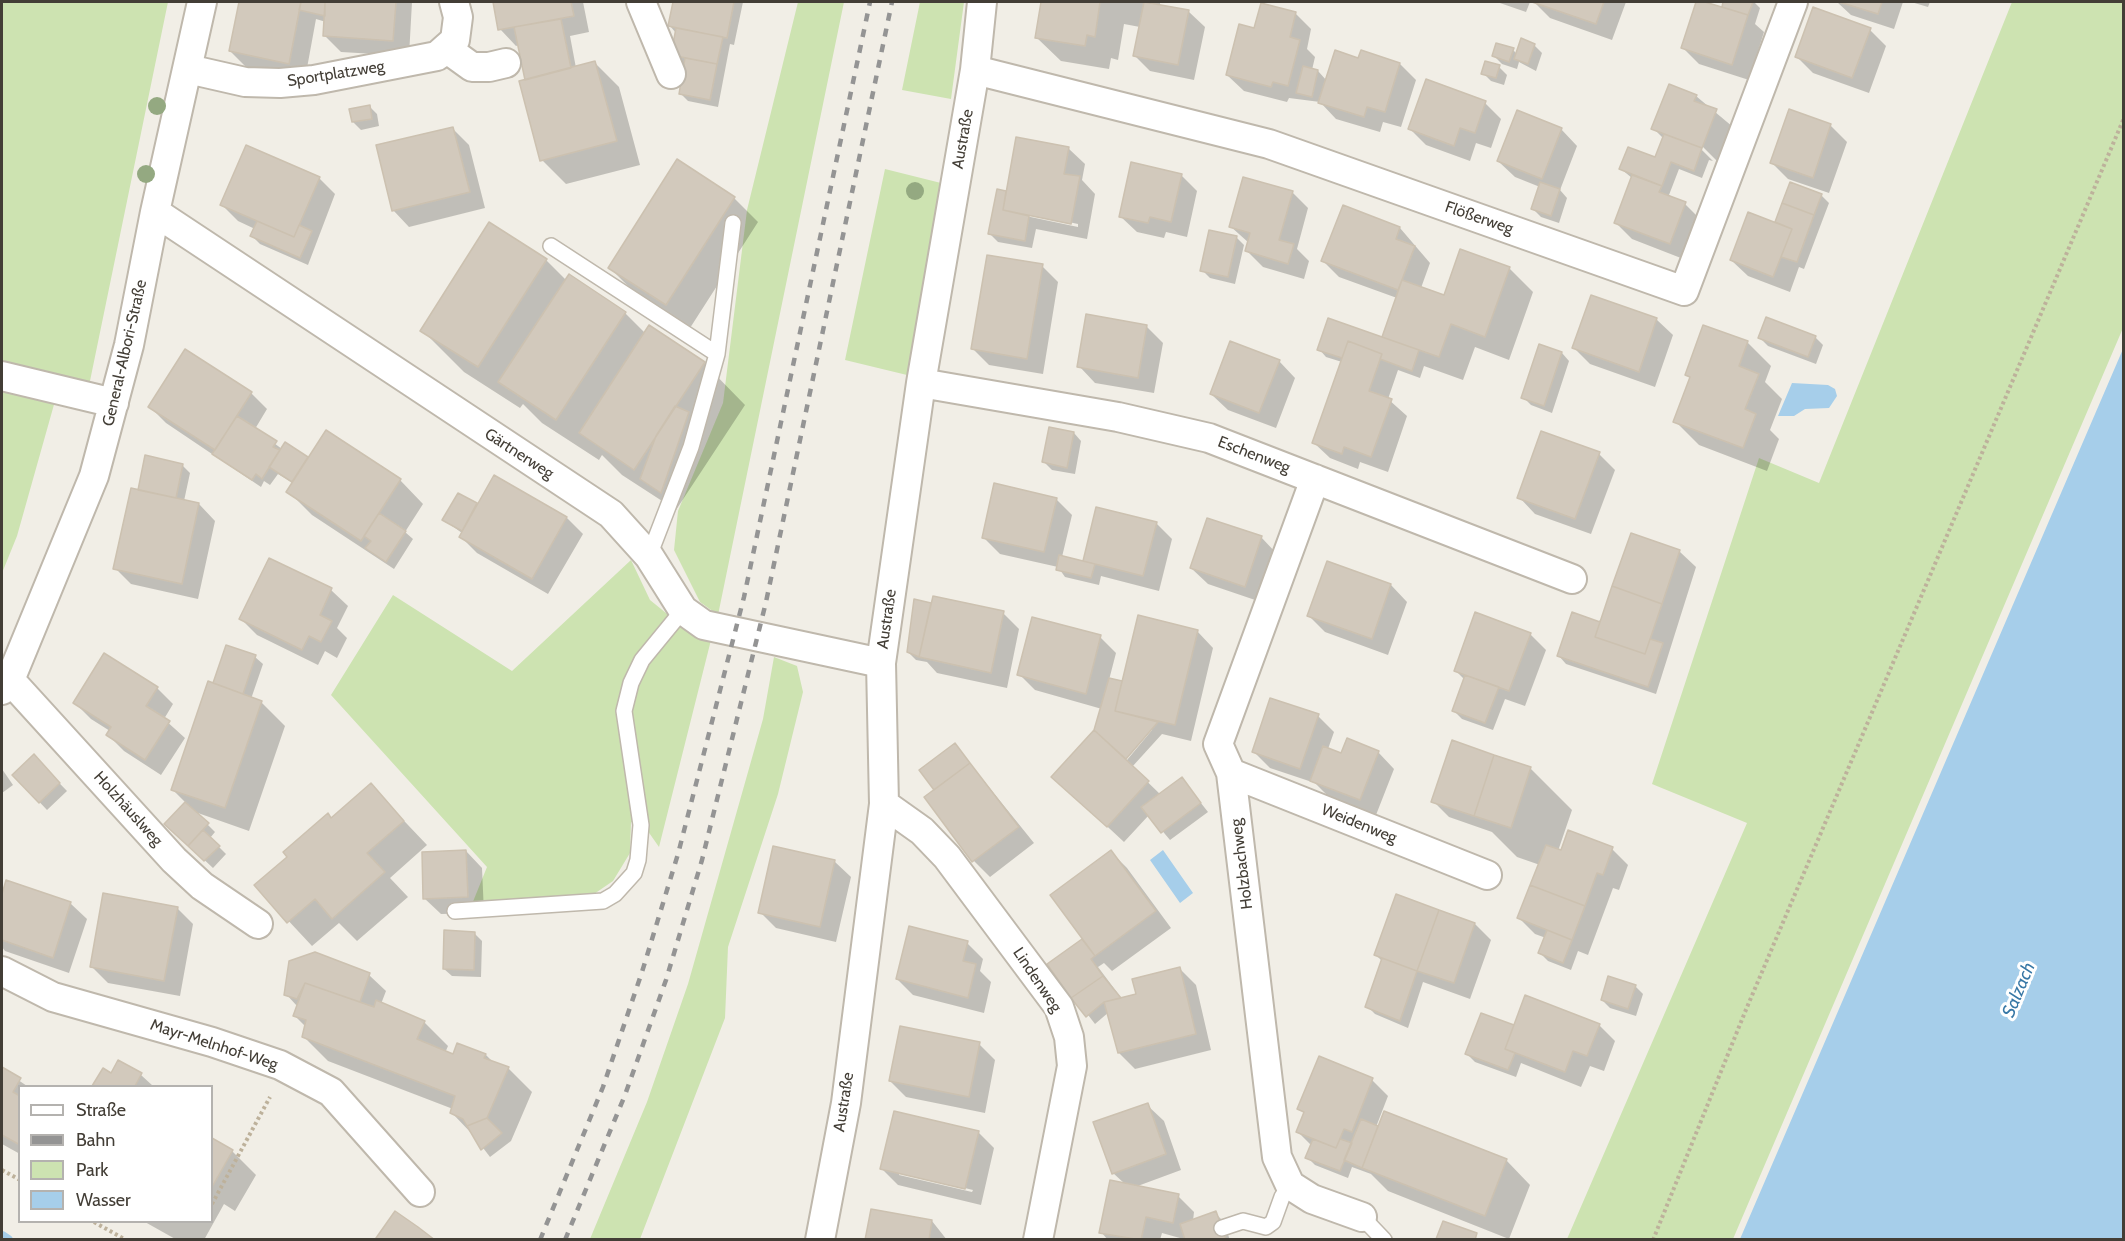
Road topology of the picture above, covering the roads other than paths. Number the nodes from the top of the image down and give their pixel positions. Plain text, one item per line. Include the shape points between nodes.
1 (202, 2) edge
2 (454, 2) edge
3 (641, 2) edge
4 (982, 2) edge
5 (1792, 2) edge
6 (447, 49) junction
7 (506, 63) dead end
8 (188, 69) junction
9 (975, 70) junction
10 (671, 74) dead end
11 (155, 212) junction
12 (733, 223) dead end
13 (551, 246) dead end
14 (717, 354) junction
15 (2, 376) edge
16 (921, 383) junction
17 (114, 403) junction
18 (1315, 479) junction
19 (650, 556) junction
20 (1572, 579) dead end
21 (683, 610) junction
22 (881, 663) junction
23 (6, 685) edge
24 (1231, 773) junction
25 (884, 804) junction
26 (1487, 875) dead end
27 (455, 911) dead end
28 (258, 924) dead end
29 (2, 970) edge
30 (1290, 1185) junction
31 (420, 1192) dead end
32 (1362, 1217) joint
33 (1222, 1228) dead end
34 (820, 1239) edge
35 (1038, 1239) edge
36 (1384, 1239) edge

1 - 8 street, General-Albori-Straße
2 - 6 street via 458,29
3 - 10 street
4 - 9 street, Austraße
5 - 9 street, Flößerweg via 1684,291 1269,144
6 - 7 street via 472,66
6 - 8 street, Sportplatzweg via 437,56 280,83 245,82
8 - 11 street, General-Albori-Straße
9 - 16 street, Austraße
11 - 17 street, General-Albori-Straße
11 - 19 street, Gärtnerweg via 611,514
12 - 14 lane
13 - 14 lane
14 - 19 lane via 691,447
15 - 17 street
16 - 18 street, Eschenweg via 1118,417 1209,438
16 - 22 street, Austraße
17 - 23 street, General-Albori-Straße via 94,476
18 - 20 street, Eschenweg
18 - 24 street, Holzbachweg via 1218,744
19 - 21 street, Gärtnerweg
21 - 22 street, Gärtnerweg via 704,625
21 - 27 lane via 642,660 624,711 641,825 634,873 603,901
22 - 25 street, Austraße
23 - 28 street, Holzhäuslweg via 174,860 202,886
24 - 26 street, Weidenweg
24 - 30 street, Holzbachweg via 1278,1158
25 - 34 street, Austraße via 846,1103
25 - 35 street, Lindenweg via 922,831 947,857 1059,1007 1069,1037 1072,1066
29 - 31 street, Mayr-Melnhof-Weg via 53,997 212,1041 285,1068 331,1092
30 - 32 street via 1312,1199
30 - 33 lane via 1273,1222 1266,1227 1243,1221
32 - 36 lane

